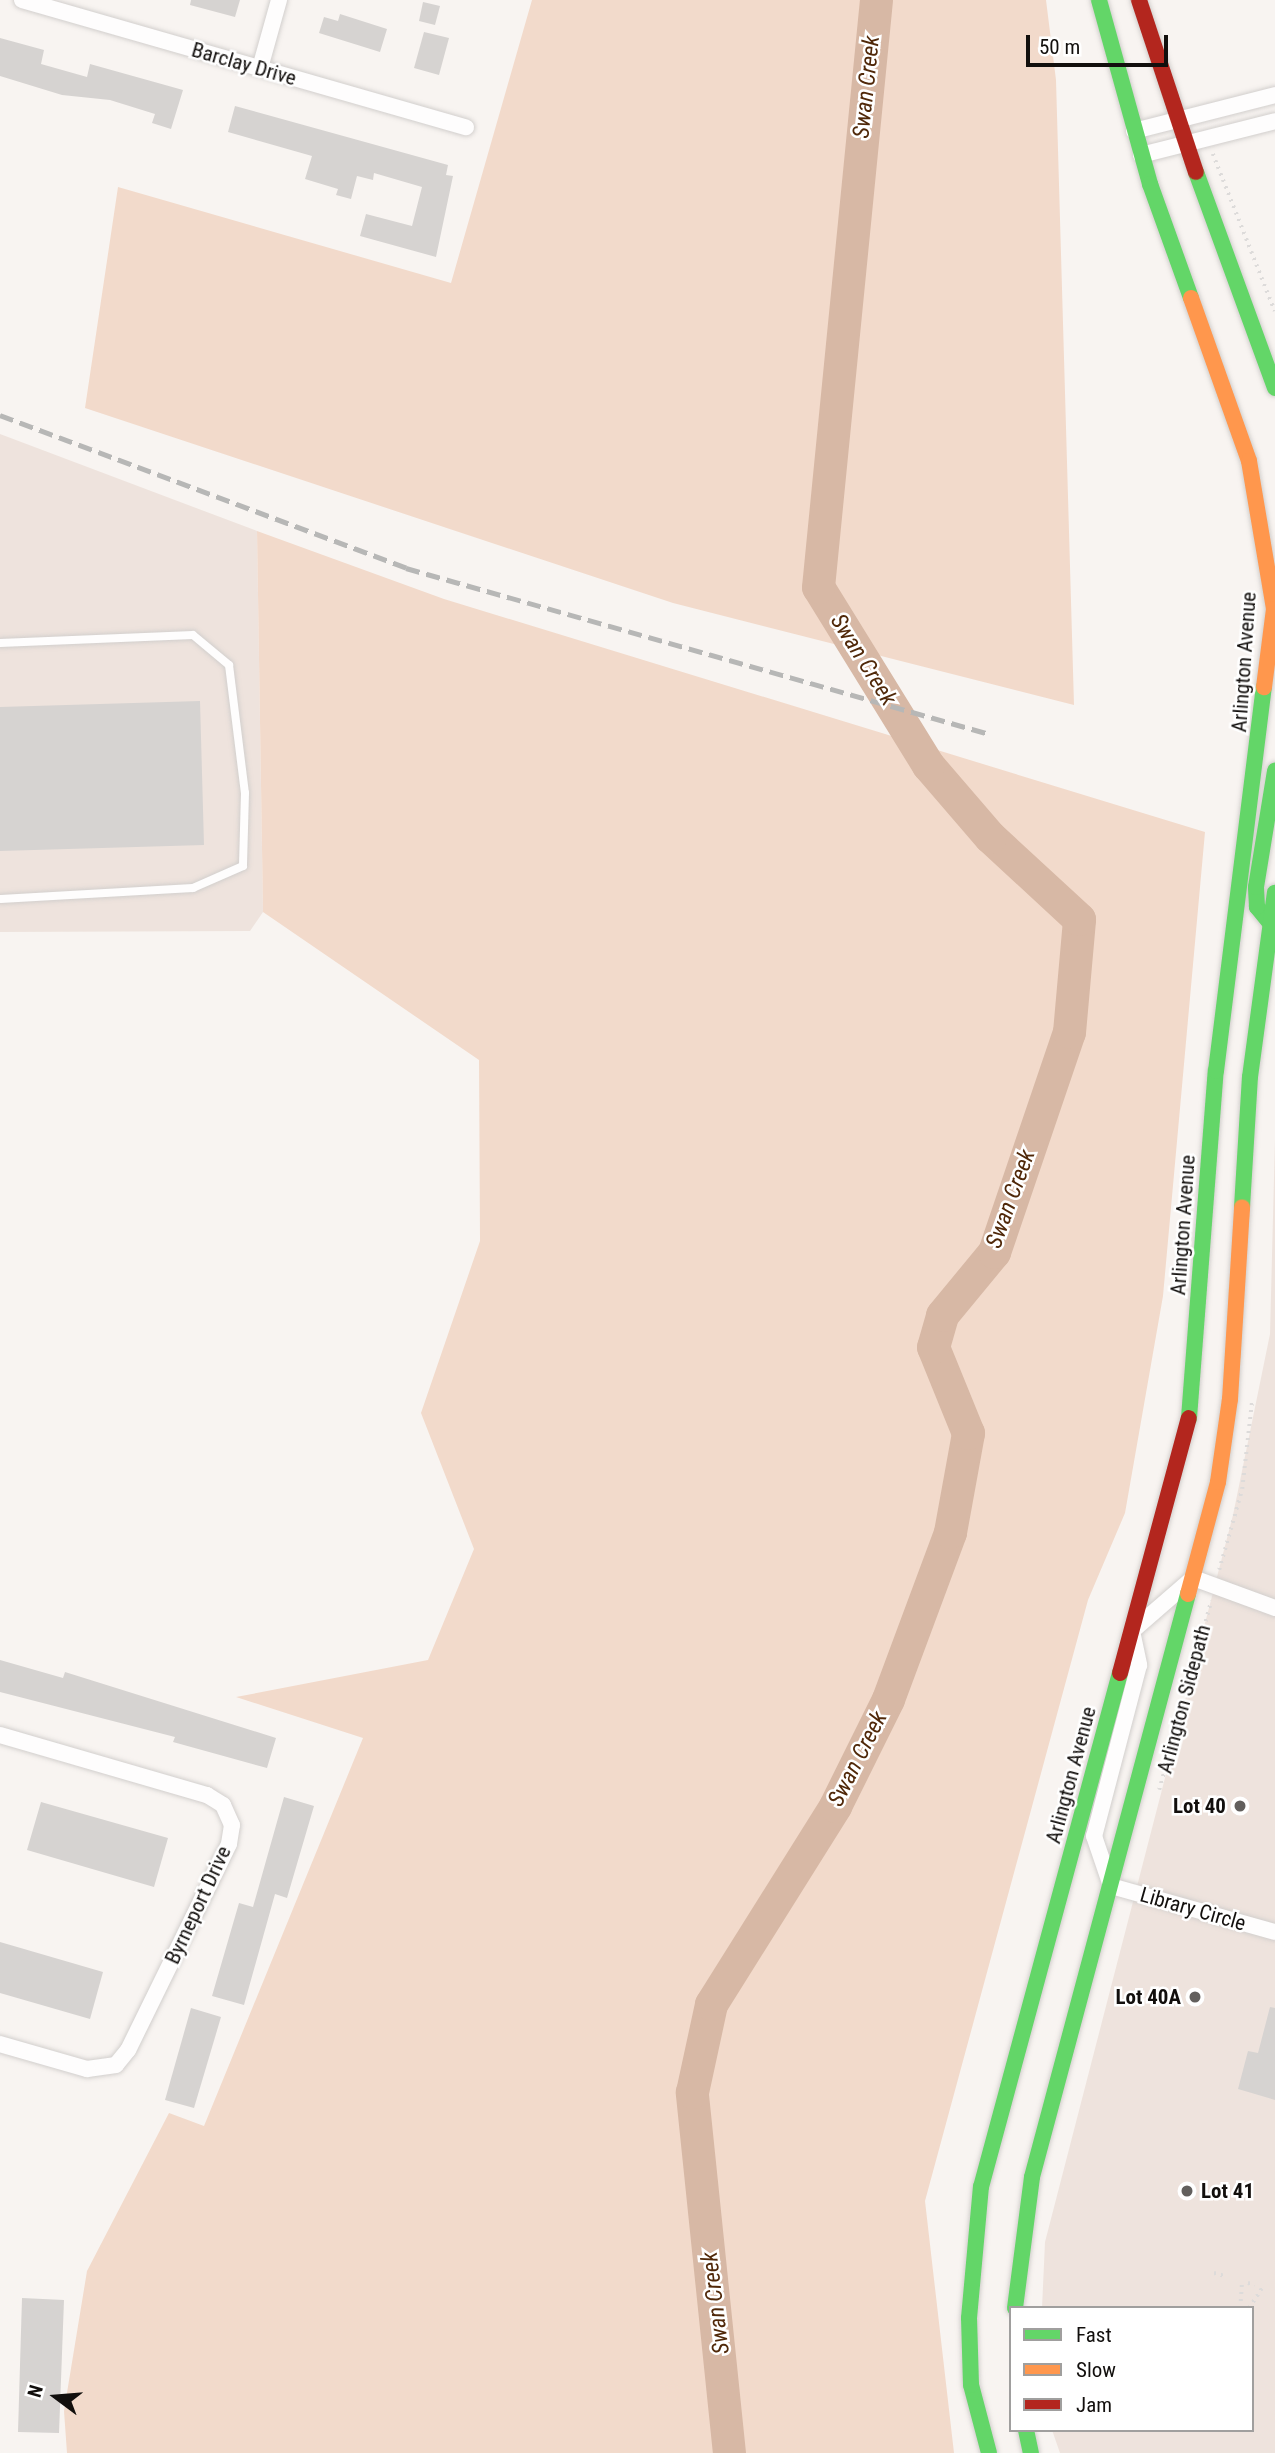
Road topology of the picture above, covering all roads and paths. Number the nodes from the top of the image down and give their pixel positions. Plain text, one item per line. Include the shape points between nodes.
1 (22, 0) edge
2 (279, 0) edge
3 (1099, 0) edge
4 (1139, 0) edge
5 (260, 68) junction
6 (1275, 95) edge
7 (1177, 119) junction
8 (1275, 121) edge
9 (466, 127) dead end
10 (1134, 131) junction
11 (1185, 143) junction
12 (1141, 155) junction
13 (1216, 160) dead end
14 (1275, 311) edge
15 (1275, 388) edge
16 (1274, 611) edge
17 (0, 643) edge
18 (1275, 771) edge
19 (1275, 893) edge
20 (0, 899) edge
21 (1273, 924) edge
22 (1193, 1578) junction
23 (1212, 1597) dead end
24 (1275, 1608) edge
25 (1132, 1631) junction
26 (0, 1735) edge
27 (1155, 1804) dead end
28 (1111, 1886) junction
29 (1275, 1932) edge
30 (0, 2044) edge
31 (1214, 2273) dead end
32 (1225, 2276) dead end
33 (1255, 2285) dead end
34 (1262, 2288) dead end
35 (1015, 2306) edge
36 (1240, 2306) edge
37 (1251, 2306) edge
38 (1027, 2432) edge
39 (989, 2453) edge
40 (1031, 2453) edge

1 - 5 street, Barclay Drive
2 - 5 street
3 - 10 street, Arlington Avenue
4 - 7 street
5 - 9 street, Barclay Drive
6 - 7 street
7 - 10 street
7 - 11 street
8 - 11 street
10 - 12 street, Arlington Avenue
11 - 12 street
11 - 15 street
12 - 16 street, Arlington Avenue via 1249,460 1267,542
13 - 14 path
16 - 25 street, Arlington Avenue via 1216,1071 1189,1417
17 - 20 lane via 193,635 229,665 245,793 243,866 205,883 192,888
18 - 21 street via 1256,887 1257,906
19 - 21 street
21 - 22 street via 1250,1077 1226,1439
22 - 24 street
22 - 25 street via 1158,1602
22 - 28 street
23 - 27 path, Arlington Sidepath
25 - 28 street via 1139,1665 1094,1836
25 - 39 street, Arlington Avenue via 981,2187 969,2318 971,2385
26 - 30 street, Byrneport Drive via 207,1795 223,1805 232,1825 229,1844 128,2050 116,2065 88,2068
28 - 29 street, Library Circle
28 - 35 street via 1032,2177
31 - 32 path
33 - 36 path via 1245,2282
34 - 37 path
38 - 40 street

